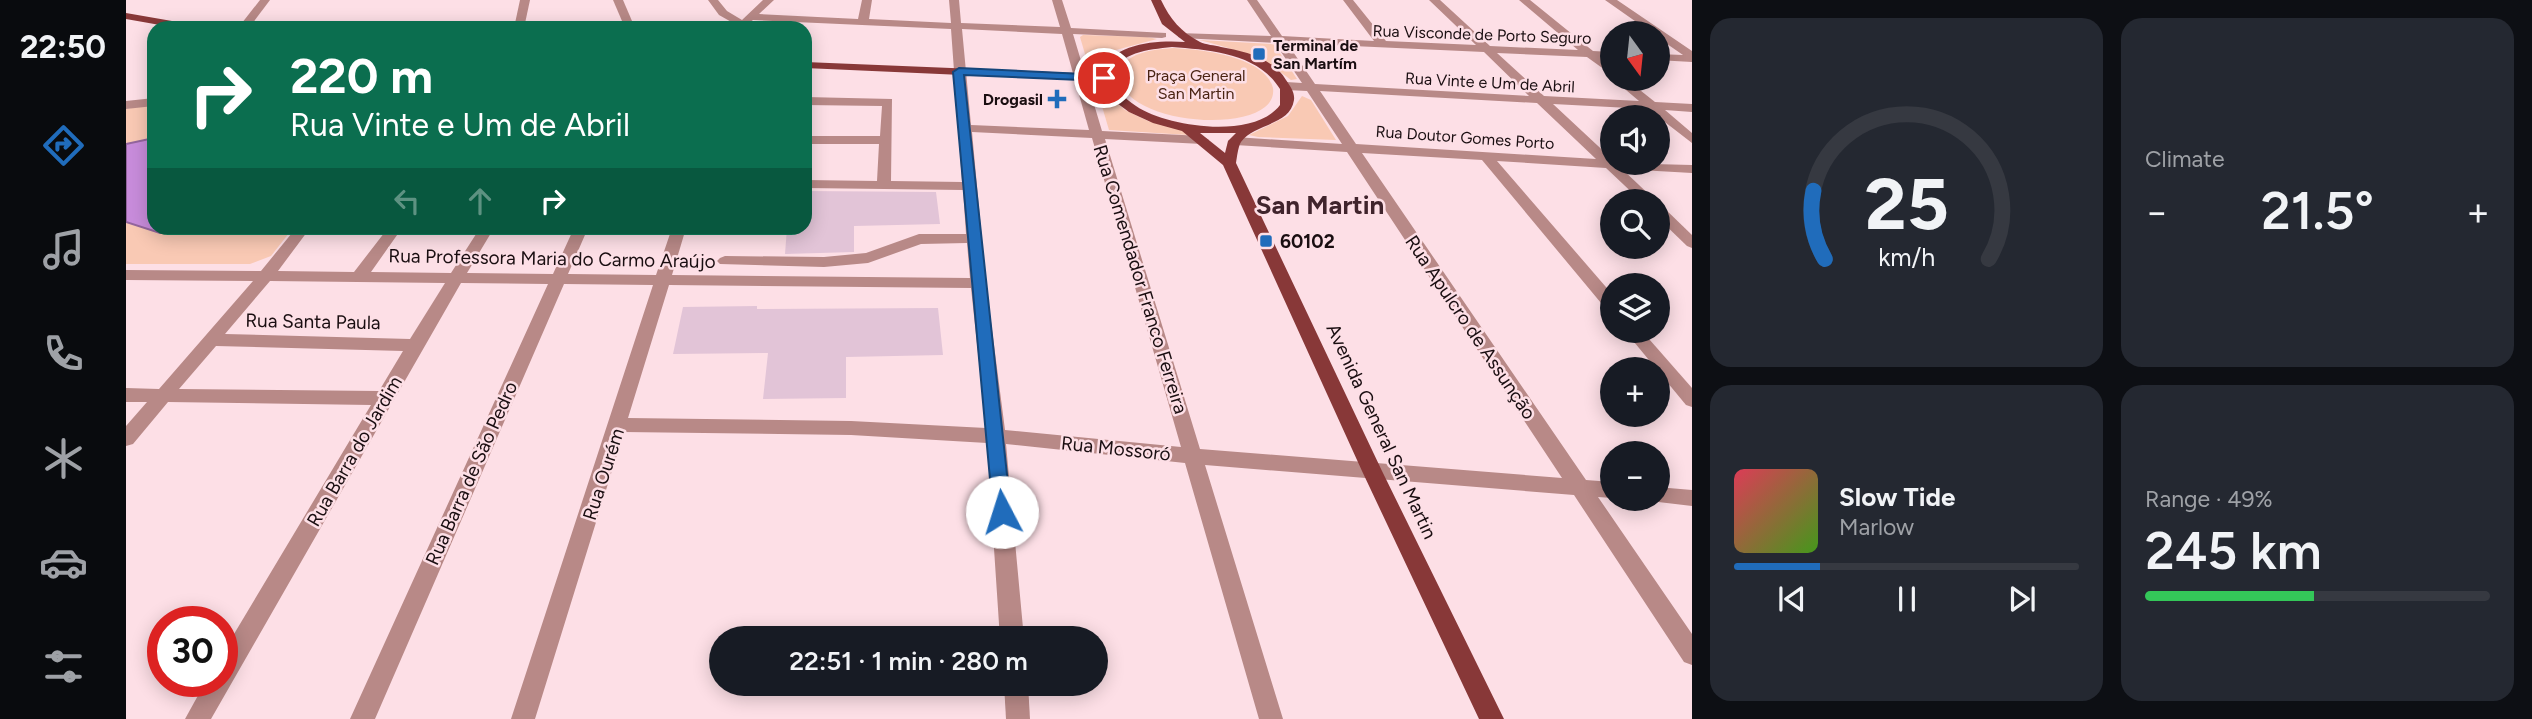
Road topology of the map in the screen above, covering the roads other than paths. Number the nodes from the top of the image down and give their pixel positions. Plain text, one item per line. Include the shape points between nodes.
1 (265, 0) edge
2 (525, 0) edge
3 (618, 0) edge
4 (713, 0) edge
5 (769, 0) edge
6 (867, 0) edge
7 (954, 0) edge
8 (1057, 0) edge
9 (1156, 0) edge
10 (1252, 0) edge
11 (1348, 0) edge
12 (1434, 0) edge
13 (1524, 0) edge
14 (1609, 0) edge
15 (126, 16) edge
16 (155, 21) edge
17 (248, 21) edge
18 (520, 21) edge
19 (627, 21) edge
20 (738, 21) edge
21 (747, 21) edge
22 (812, 22) edge
23 (863, 22) junction
24 (1166, 22) junction
25 (955, 26) junction
26 (1064, 30) junction
27 (1161, 35) junction
28 (1182, 35) junction
29 (1278, 40) junction
30 (1199, 46) junction
31 (1384, 46) junction
32 (1146, 47) junction
33 (1488, 50) junction
34 (1591, 55) junction
35 (1600, 55) edge
36 (1670, 57) edge
37 (1692, 57) edge
38 (1600, 62) edge
39 (812, 65) edge
40 (959, 72) junction
41 (1078, 77) junction
42 (1104, 78) junction
43 (1286, 86) junction
44 (1309, 87) junction
45 (1633, 91) edge
46 (812, 101) edge
47 (1543, 101) junction
48 (147, 103) edge
49 (126, 105) edge
50 (1629, 105) edge
51 (1650, 105) edge
52 (1670, 107) edge
53 (1692, 108) edge
54 (1670, 121) edge
55 (1252, 126) junction
56 (1185, 127) junction
57 (964, 128) junction
58 (1098, 135) junction
59 (1692, 139) edge
60 (812, 140) edge
61 (886, 140) junction
62 (1202, 140) junction
63 (1235, 141) junction
64 (1351, 147) junction
65 (1600, 155) edge
66 (1486, 157) junction
67 (1229, 163) junction
68 (1600, 163) edge
69 (1670, 168) edge
70 (1692, 169) edge
71 (1621, 175) edge
72 (812, 184) edge
73 (884, 185) junction
74 (969, 186) junction
75 (1636, 189) edge
76 (1670, 222) edge
77 (298, 235) edge
78 (390, 235) edge
79 (484, 235) edge
80 (578, 235) edge
81 (677, 235) edge
82 (974, 238) junction
83 (1692, 243) edge
84 (725, 261) dead end
85 (126, 275) edge
86 (266, 276) junction
87 (359, 277) junction
88 (458, 278) junction
89 (558, 279) junction
90 (662, 281) junction
91 (978, 283) junction
92 (1600, 291) edge
93 (210, 340) junction
94 (1643, 343) edge
95 (415, 345) junction
96 (126, 395) edge
97 (162, 395) junction
98 (385, 398) junction
99 (1692, 400) edge
100 (619, 425) junction
101 (996, 436) junction
102 (126, 439) edge
103 (1195, 456) junction
104 (1373, 471) junction
105 (1578, 487) junction
106 (1600, 489) edge
107 (1670, 496) edge
108 (1692, 498) edge
109 (1011, 626) edge
110 (238, 650) edge
111 (1692, 654) edge
112 (1017, 696) edge
113 (210, 697) edge
114 (197, 719) edge
115 (362, 719) edge
116 (523, 719) edge
117 (1018, 719) edge
118 (1272, 719) edge
119 (1492, 719) edge

1 - 17 street
2 - 18 street
3 - 19 street
4 - 20 street
5 - 21 street
6 - 23 street
7 - 25 street
8 - 26 street, Rua Comendador Franco Ferreira
9 - 24 main road
10 - 29 street, Rua Apulcro de Assunção
11 - 31 street
12 - 33 street
13 - 34 street
14 - 37 street
15 - 16 main road
22 - 23 street
23 - 25 street
24 - 27 main road
24 - 28 main road
25 - 26 street
25 - 40 street
26 - 27 street
26 - 41 street, Rua Comendador Franco Ferreira
27 - 32 main road
28 - 29 street, Rua Visconde de Porto Seguro
28 - 30 main road
29 - 31 street, Rua Visconde de Porto Seguro
29 - 44 street, Rua Apulcro de Assunção
30 - 32 main road
30 - 43 main road via 1253,60
31 - 33 street, Rua Visconde de Porto Seguro
32 - 42 main road via 1112,61
33 - 34 street, Rua Visconde de Porto Seguro
33 - 47 street
34 - 35 street, Rua Visconde de Porto Seguro
34 - 38 street
36 - 37 street
39 - 40 main road
40 - 41 main road
40 - 57 street
41 - 42 main road
41 - 58 street, Rua Comendador Franco Ferreira
42 - 56 main road via 1115,98 1127,107
43 - 44 street, Rua Vinte e Um de Abril
43 - 55 main road via 1286,105
44 - 47 street, Rua Vinte e Um de Abril
44 - 64 street, Rua Apulcro de Assunção
45 - 51 street
46 - 61 street via 888,102
47 - 50 street, Rua Vinte e Um de Abril
47 - 65 street
48 - 49 street
52 - 53 street, Rua Vinte e Um de Abril
54 - 59 street
55 - 56 main road via 1221,130
55 - 63 main road
56 - 62 main road, Avenida General San Martin
57 - 58 street
57 - 74 street
58 - 62 street
58 - 103 street, Rua Comendador Franco Ferreira
60 - 61 street
61 - 73 street
62 - 67 main road, Avenida General San Martin
63 - 64 street, Rua Doutor Gomes Porto
63 - 67 main road
64 - 66 street, Rua Doutor Gomes Porto
64 - 105 street, Rua Apulcro de Assunção
66 - 68 street, Rua Doutor Gomes Porto
66 - 92 street
67 - 104 main road, Avenida General San Martin
69 - 70 street, Rua Doutor Gomes Porto
71 - 75 street
72 - 73 street
73 - 74 street
74 - 82 street
76 - 83 street
77 - 86 street
78 - 87 street
79 - 88 street, Rua Barra do Jardim
80 - 89 street, Rua Barra de São Pedro
81 - 90 street, Rua Ourém
82 - 84 street via 919,239 868,258
82 - 91 street
85 - 86 street, Rua Professora Maria do Carmo Araújo
86 - 87 street, Rua Professora Maria do Carmo Araújo
86 - 93 street
87 - 88 street, Rua Professora Maria do Carmo Araújo
88 - 89 street, Rua Professora Maria do Carmo Araújo
88 - 95 street, Rua Barra do Jardim
89 - 90 street, Rua Professora Maria do Carmo Araújo
89 - 115 street, Rua Barra de São Pedro
90 - 91 street, Rua Professora Maria do Carmo Araújo
90 - 100 street, Rua Ourém
91 - 101 street
93 - 95 street, Rua Santa Paula
93 - 97 street
94 - 99 street
95 - 98 street, Rua Barra do Jardim
96 - 97 street
97 - 98 street
97 - 102 street
98 - 110 street, Rua Barra do Jardim
100 - 101 street, Rua Mossoró via 850,428
100 - 116 street, Rua Ourém
101 - 103 street, Rua Mossoró
101 - 109 street
103 - 104 street, Rua Mossoró
103 - 118 street, Rua Comendador Franco Ferreira
104 - 105 street, Rua Mossoró
104 - 119 main road, Avenida General San Martin
105 - 106 street, Rua Mossoró
105 - 111 street, Rua Apulcro de Assunção
107 - 108 street
112 - 117 street
113 - 114 street, Rua Barra do Jardim

